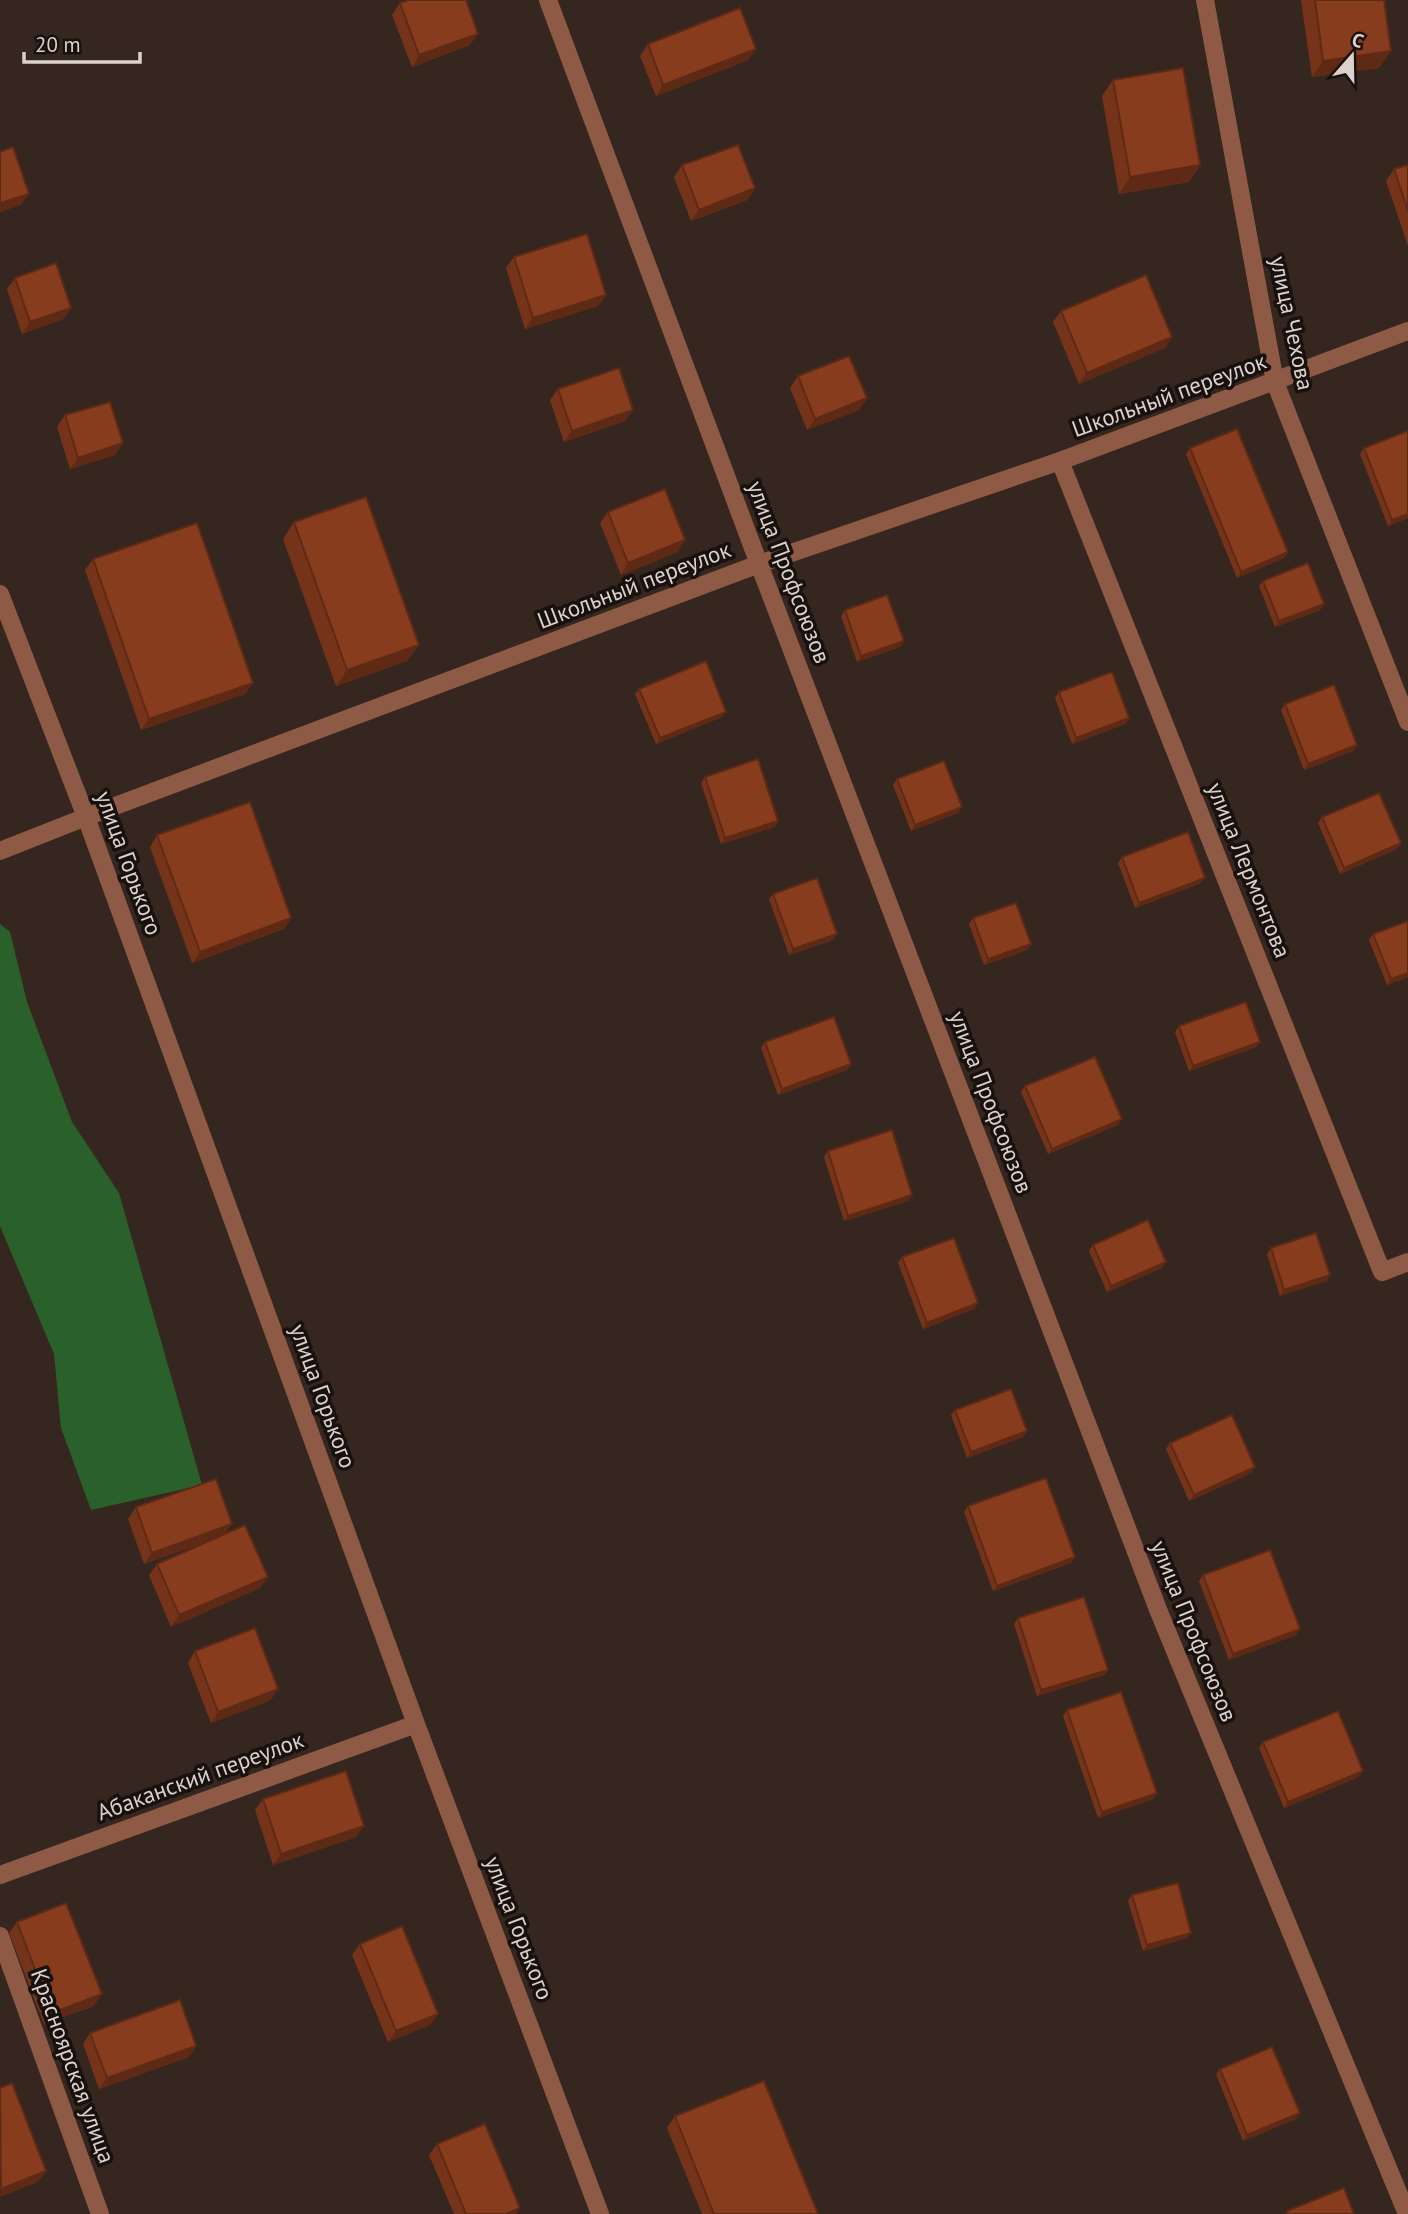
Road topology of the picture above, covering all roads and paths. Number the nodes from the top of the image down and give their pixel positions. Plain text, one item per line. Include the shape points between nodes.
1 (548, 0) edge
2 (1205, 0) edge
3 (1408, 331) edge
4 (1275, 382) junction
5 (1060, 461) junction
6 (759, 564) junction
7 (0, 594) edge
8 (1408, 722) edge
9 (86, 817) junction
10 (0, 851) edge
11 (1408, 1262) edge
12 (416, 1724) junction
13 (0, 1875) edge
14 (0, 1936) edge
15 (100, 2214) edge
16 (600, 2214) edge
17 (1407, 2214) edge

1 - 6 street, улица Профсоюзов
2 - 4 street, улица Чехова
3 - 4 street, Школьный переулок
4 - 5 street, Школьный переулок
4 - 8 street, улица Чехова
5 - 6 street, Школьный переулок
5 - 11 street, улица Лермонтова via 1382,1272
6 - 9 street, Школьный переулок
6 - 17 street, улица Профсоюзов via 1159,1612
7 - 9 street, улица Горького
9 - 10 street, Школьный переулок
9 - 12 street, улица Горького
12 - 13 street, Абаканский переулок
12 - 16 street, улица Горького
14 - 15 street, Красноярская улица

